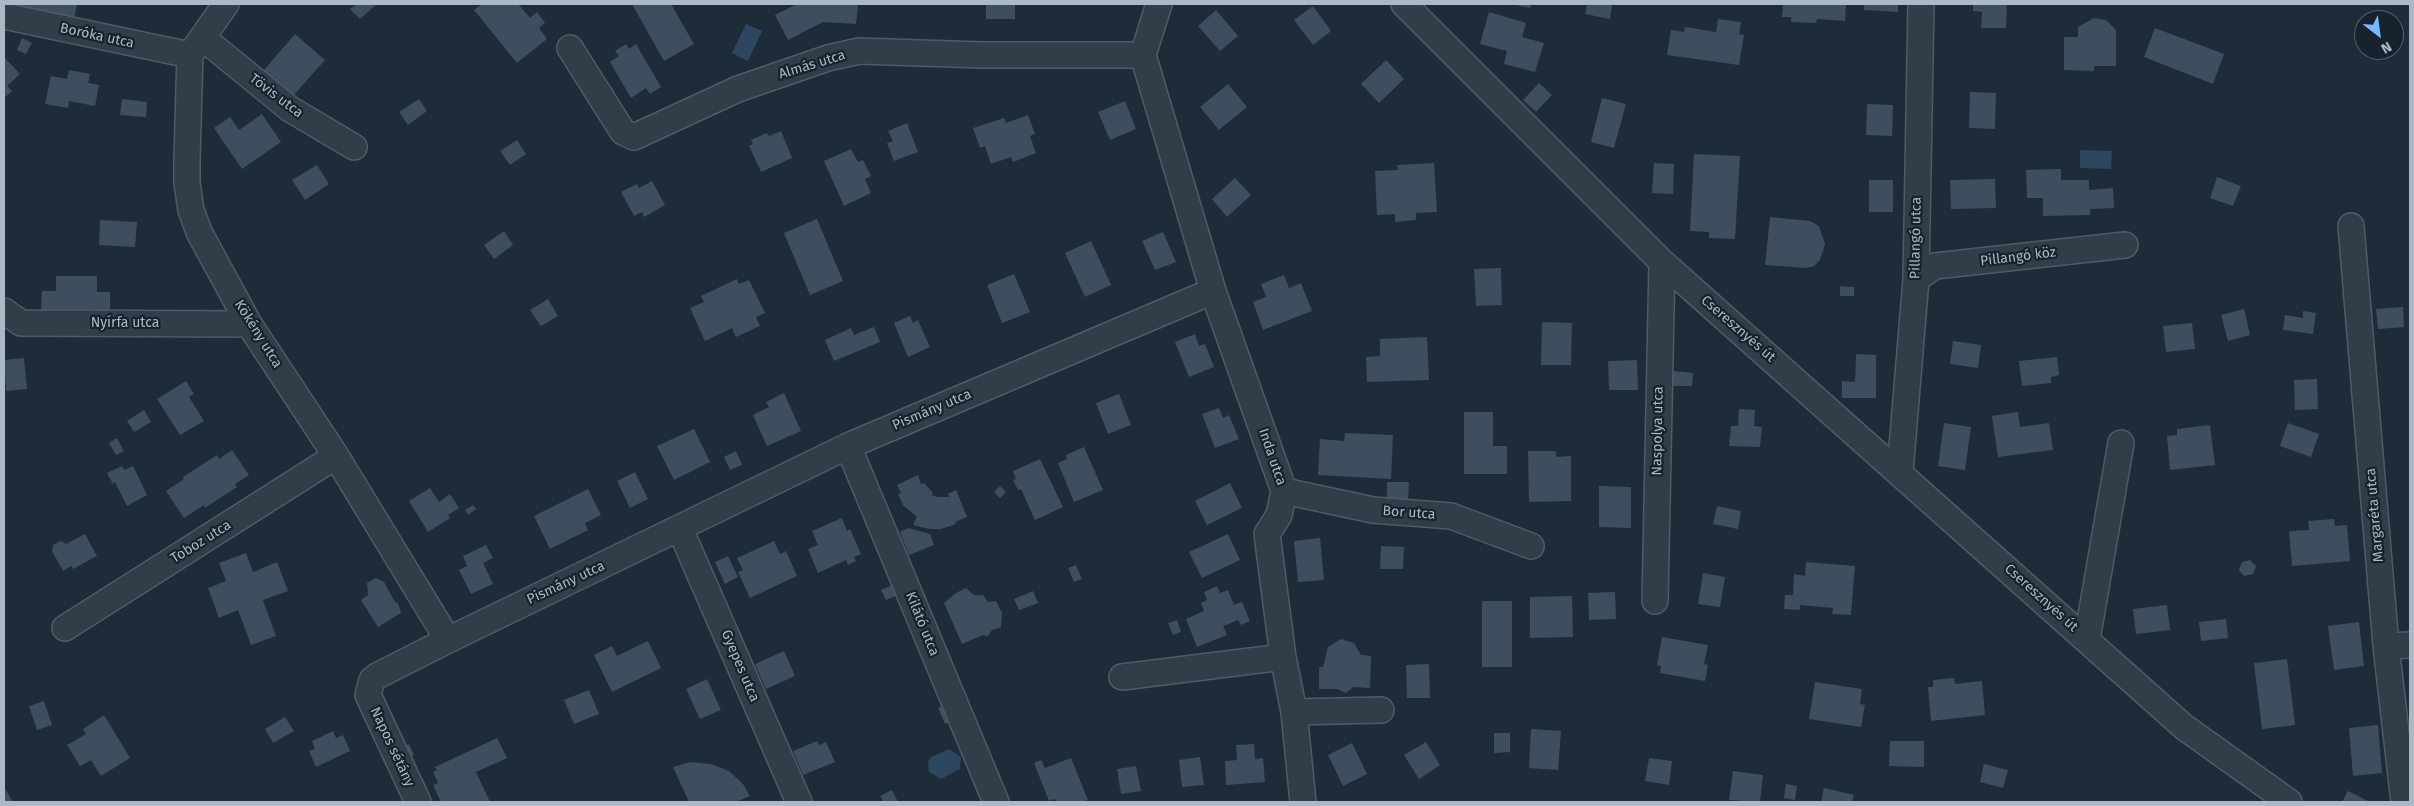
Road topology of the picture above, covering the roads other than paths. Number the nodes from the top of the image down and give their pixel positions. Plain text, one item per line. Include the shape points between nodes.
1 (226, 4) edge
2 (1159, 4) edge
3 (1404, 4) edge
4 (1921, 4) edge
5 (4, 16) edge
6 (197, 47) junction
7 (570, 48) dead end
8 (1143, 55) junction
9 (354, 147) dead end
10 (2351, 226) dead end
11 (2125, 244) dead end
12 (1662, 262) junction
13 (1916, 279) junction
14 (1213, 291) junction
15 (4, 311) edge
16 (249, 324) junction
17 (2121, 443) dead end
18 (848, 446) junction
19 (336, 456) junction
20 (1900, 472) junction
21 (1284, 491) junction
22 (680, 529) junction
23 (1531, 546) dead end
24 (1655, 601) dead end
25 (65, 628) dead end
26 (2087, 639) junction
27 (448, 640) junction
28 (2398, 646) edge
29 (1283, 657) junction
30 (388, 670) joint
31 (1122, 677) dead end
32 (1381, 710) dead end
33 (1294, 712) junction
34 (418, 802) edge
35 (799, 802) edge
36 (996, 802) edge
37 (1304, 802) edge
38 (2288, 802) edge
39 (2404, 802) edge

1 - 6 street
2 - 8 street
3 - 12 street, Cseresznyés út
4 - 13 street, Pillangó utca
5 - 6 street, Boróka utca
6 - 9 street, Tövis utca
6 - 16 street, Kökény utca via 186,158 191,210 199,232
7 - 8 street, Almás utca via 623,132 634,137 738,89 828,58 859,51
8 - 14 street
10 - 28 street, Margaréta utca
11 - 13 street, Pillangó köz via 1935,266
12 - 20 street, Cseresznyés út
12 - 24 street, Naspolya utca
13 - 20 street, Pillangó utca
14 - 18 street, Pismány utca
14 - 21 street, Inda utca
15 - 16 street, Nyírfa utca via 22,322
16 - 19 street, Kökény utca
17 - 26 street, Cseresznyés út
18 - 22 street, Pismány utca
18 - 36 street, Kilátó utca
19 - 25 street, Toboz utca
19 - 27 street, Kökény utca
20 - 26 street, Cseresznyés út
21 - 23 street, Bor utca via 1373,510 1451,516
21 - 29 street, Inda utca via 1279,515 1267,534
22 - 27 street, Pismány utca
22 - 35 street, Gyepes utca
26 - 38 street, Cseresznyés út via 2184,727
27 - 30 street, Pismány utca
28 - 39 street, Margaréta utca
29 - 31 street
29 - 33 street, Inda utca
30 - 34 street, Napos sétány via 372,680 368,695
32 - 33 street
33 - 37 street, Inda utca

